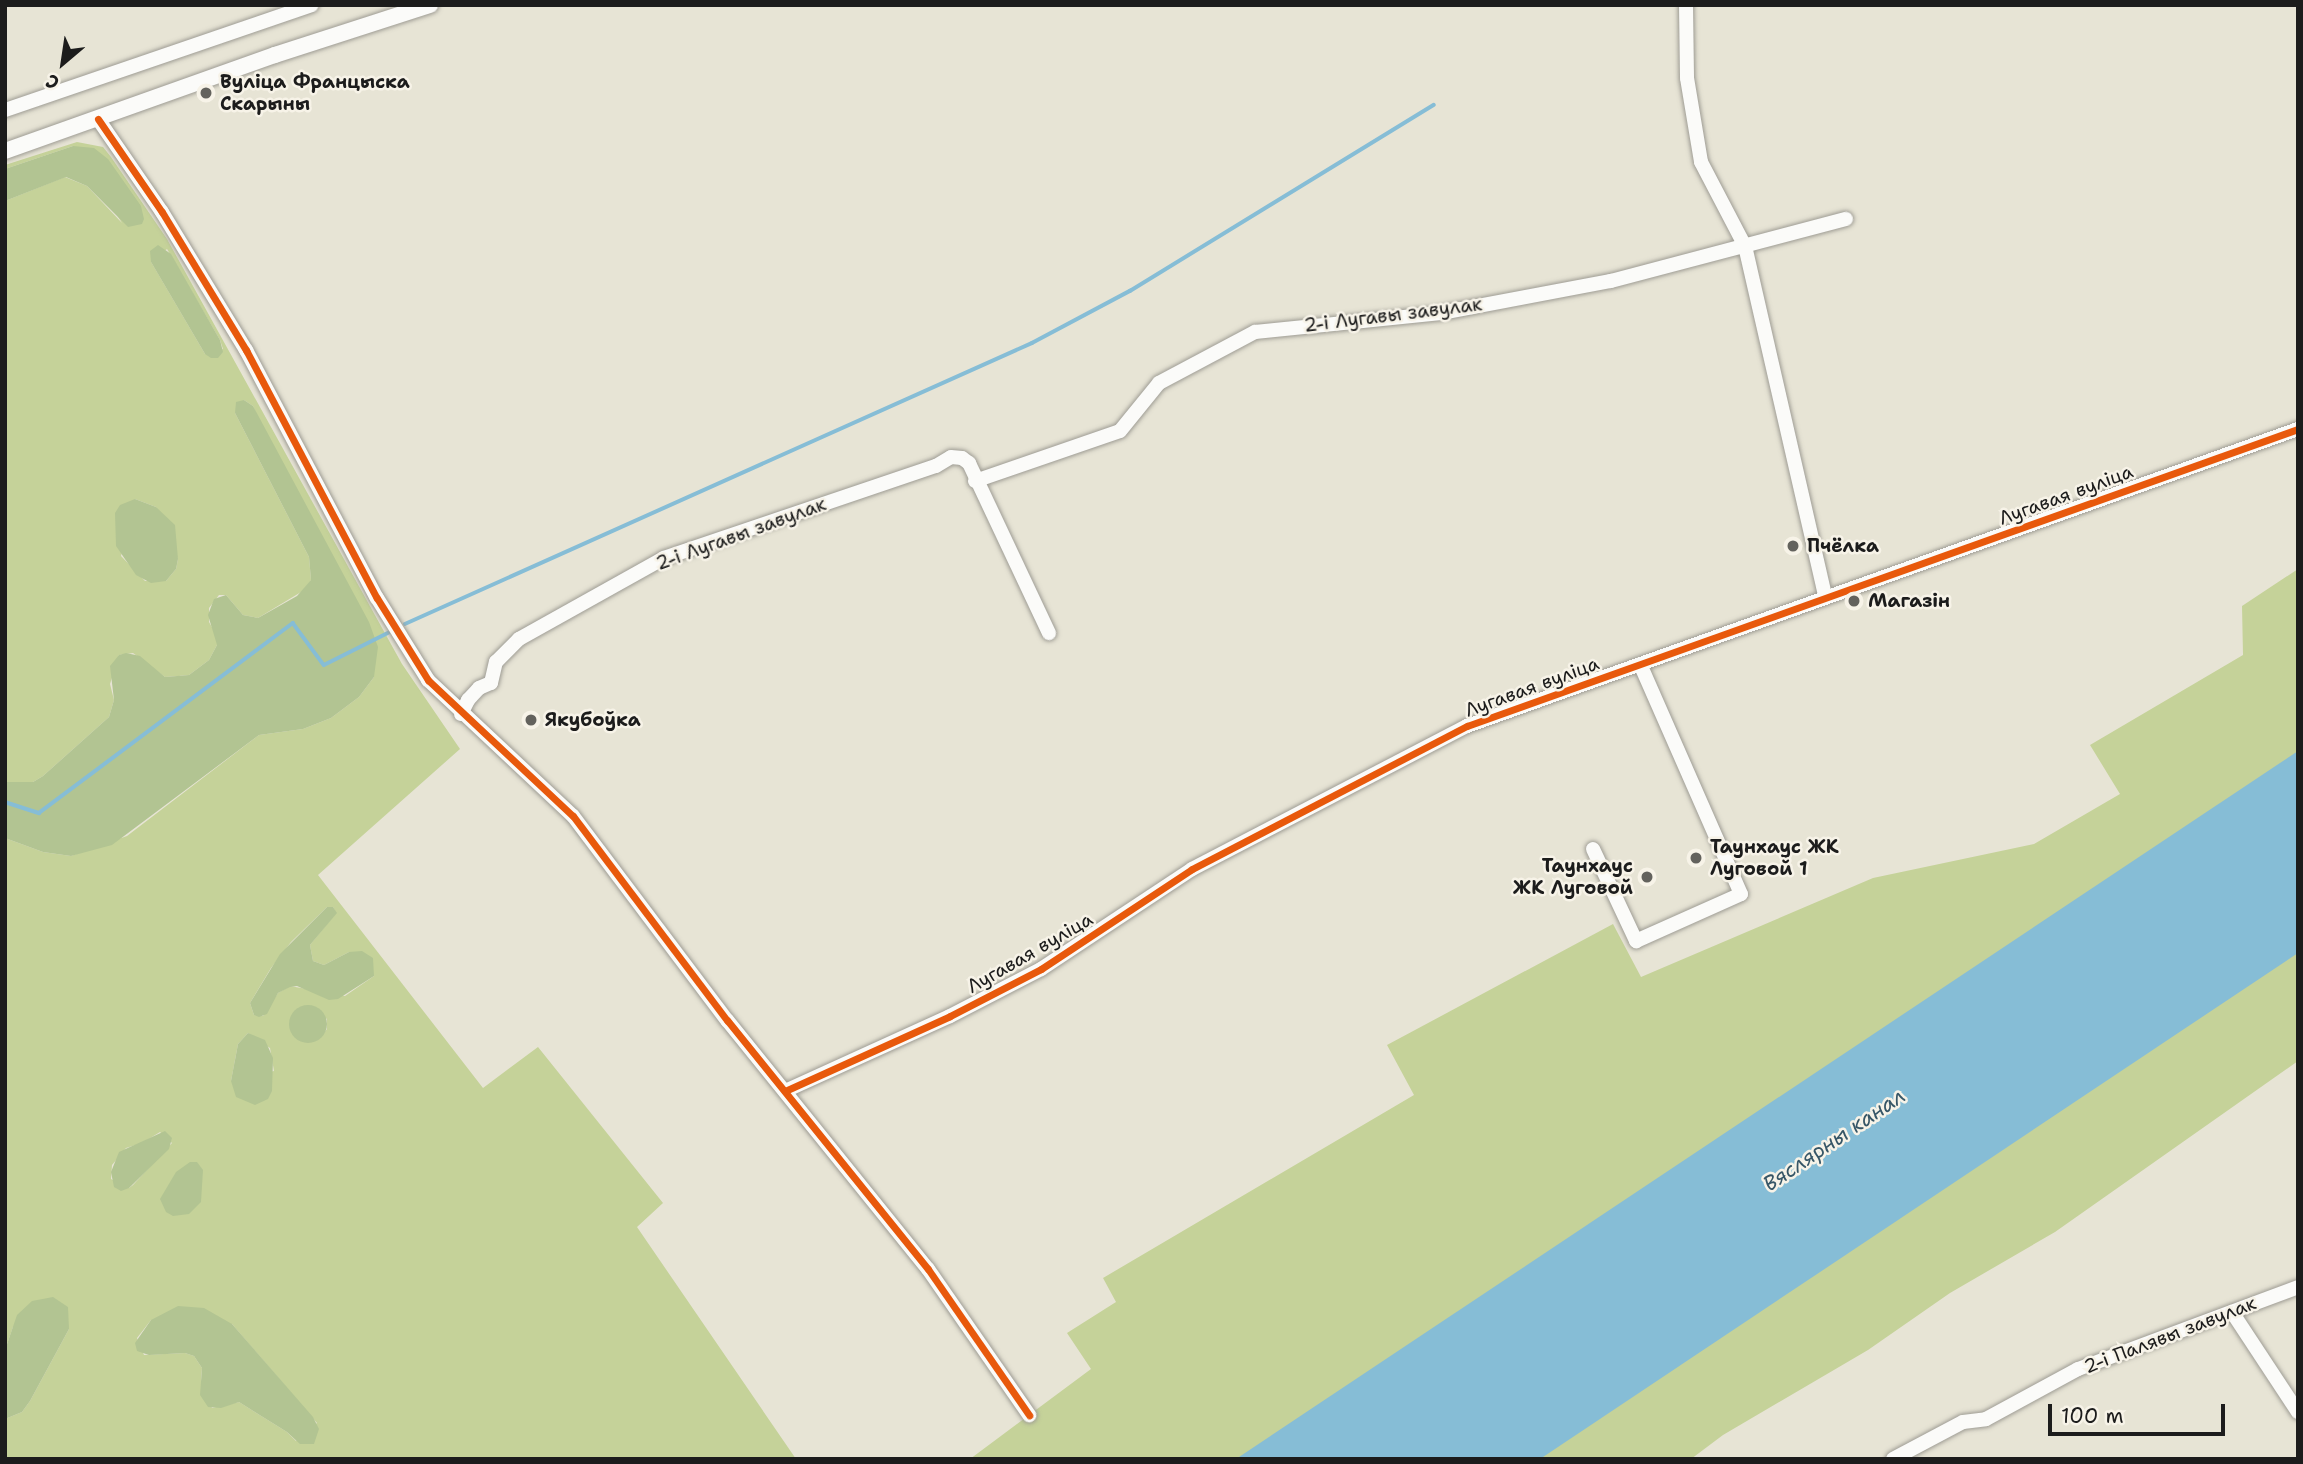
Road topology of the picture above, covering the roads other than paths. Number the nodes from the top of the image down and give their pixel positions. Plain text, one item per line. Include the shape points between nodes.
1 (311, 5) edge
2 (430, 5) edge
3 (1686, 5) edge
4 (5, 110) edge
5 (98, 119) junction
6 (5, 151) edge
7 (1846, 219) dead end
8 (1745, 246) junction
9 (2298, 429) edge
10 (975, 481) junction
11 (1825, 596) junction
12 (1049, 633) dead end
13 (1640, 664) junction
14 (461, 714) junction
15 (1593, 849) dead end
16 (785, 1091) junction
17 (2298, 1287) edge
18 (2232, 1312) junction
19 (2298, 1412) edge
20 (1029, 1415) dead end
21 (1893, 1459) edge

1 - 4 street
2 - 5 street
3 - 8 street via 1687,78 1701,162
5 - 6 street
5 - 14 street via 162,212 246,350 377,598 428,680
7 - 8 street, 2-і Лугавы завулак
8 - 10 street, 2-і Лугавы завулак via 1611,281 1440,313 1255,332 1158,383 1120,431
8 - 11 street
9 - 11 street, Лугавая вуліца
10 - 12 street, 2-і Лугавы завулак
10 - 14 street, 2-і Лугавы завулак via 969,463 951,457 936,466 664,558 519,639 496,663 491,683 479,688
11 - 13 street, Лугавая вуліца
13 - 15 street via 1741,894 1636,941
13 - 16 street, Лугавая вуліца via 1467,726 1192,869 1041,969
14 - 16 street via 573,816
16 - 20 street via 928,1269
17 - 18 street, 2-і Палявы завулак
18 - 19 street
18 - 21 street, 2-і Палявы завулак via 2078,1369 1986,1419 1963,1422

